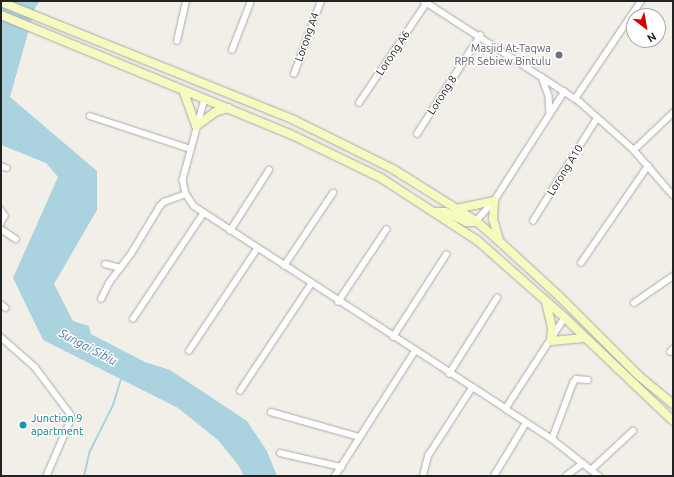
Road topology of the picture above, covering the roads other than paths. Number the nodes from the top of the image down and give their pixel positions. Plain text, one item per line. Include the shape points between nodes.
1 (186, 1) edge
2 (251, 1) edge
3 (321, 1) edge
4 (641, 1) edge
5 (1, 2) edge
6 (426, 2) edge
7 (1, 15) edge
8 (480, 36) junction
9 (177, 41) dead end
10 (232, 50) dead end
11 (294, 74) dead end
12 (542, 77) junction
13 (183, 90) junction
14 (564, 92) junction
15 (232, 96) junction
16 (205, 99) junction
17 (575, 99) junction
18 (359, 103) dead end
19 (228, 108) junction
20 (550, 113) junction
21 (673, 113) edge
22 (90, 116) dead end
23 (597, 118) junction
24 (196, 126) junction
25 (417, 134) dead end
26 (191, 149) junction
27 (634, 150) junction
28 (648, 166) junction
29 (269, 170) dead end
30 (186, 194) junction
31 (333, 194) dead end
32 (673, 196) edge
33 (494, 201) junction
34 (456, 209) junction
35 (1, 210) edge
36 (436, 212) junction
37 (203, 214) junction
38 (533, 221) dead end
39 (476, 222) junction
40 (1, 224) edge
41 (1, 229) edge
42 (386, 230) dead end
43 (230, 231) junction
44 (16, 239) dead end
45 (499, 241) junction
46 (257, 249) junction
47 (446, 255) dead end
48 (580, 263) dead end
49 (105, 264) dead end
50 (284, 266) junction
51 (121, 268) junction
52 (673, 276) edge
53 (311, 284) junction
54 (559, 296) junction
55 (497, 298) dead end
56 (101, 299) dead end
57 (338, 302) junction
58 (546, 302) junction
59 (634, 303) dead end
60 (1, 304) edge
61 (6, 308) dead end
62 (565, 318) junction
63 (133, 319) dead end
64 (1, 337) edge
65 (393, 337) junction
66 (585, 338) junction
67 (551, 341) junction
68 (189, 351) dead end
69 (415, 352) junction
70 (448, 374) junction
71 (588, 380) dead end
72 (472, 388) junction
73 (240, 391) dead end
74 (673, 404) edge
75 (506, 409) junction
76 (271, 412) dead end
77 (673, 421) edge
78 (526, 423) junction
79 (633, 431) dead end
80 (360, 437) junction
81 (552, 439) junction
82 (280, 453) dead end
83 (583, 463) junction
84 (341, 467) junction
85 (592, 469) junction
86 (46, 476) edge
87 (335, 476) edge
88 (423, 476) edge
89 (494, 476) edge
90 (566, 476) edge
91 (599, 476) edge

1 - 9 street
2 - 10 street
3 - 11 street, Lorong A4
4 - 17 street
5 - 15 street
6 - 8 street
6 - 18 street, Lorong A6
7 - 13 street
8 - 12 street
8 - 25 street, Lorong 8
12 - 14 street
12 - 20 street via 549,96
13 - 16 street
13 - 24 street
14 - 17 street
14 - 20 street
15 - 16 street via 214,94
15 - 34 street via 294,120 367,156
16 - 19 street
16 - 24 street
17 - 23 street
19 - 24 street via 215,112
19 - 36 street via 362,167
20 - 33 street
21 - 27 street
22 - 26 street
23 - 27 street
23 - 38 street, Lorong A10
24 - 26 street
26 - 30 street via 183,180
27 - 28 street
28 - 32 street
28 - 48 street
29 - 43 street
30 - 37 street
30 - 51 street via 160,206
31 - 50 street
33 - 34 street
33 - 39 street
33 - 45 street via 493,218
34 - 39 street
35 - 40 street via 6,216
36 - 39 street via 445,212 466,222
36 - 58 street via 478,241
37 - 43 street
37 - 63 street
39 - 45 street
41 - 44 street
42 - 57 street
43 - 46 street
45 - 54 street
46 - 50 street
46 - 68 street
47 - 65 street
49 - 51 street
50 - 53 street
51 - 56 street
52 - 59 street
53 - 57 street
53 - 73 street
54 - 62 street
54 - 74 street via 628,366
55 - 70 street
57 - 65 street
58 - 62 street
58 - 67 street via 552,327
60 - 61 street
62 - 66 street
62 - 67 street
64 - 86 street via 38,370 72,418
65 - 69 street
66 - 67 street
66 - 77 street
67 - 75 street
69 - 70 street
69 - 80 street
70 - 72 street
71 - 81 street via 576,380 573,383
72 - 75 street
72 - 88 street via 428,456
75 - 78 street
76 - 80 street
78 - 81 street
78 - 89 street
79 - 85 street
80 - 84 street
81 - 83 street
82 - 84 street
83 - 85 street
83 - 90 street
84 - 87 street
85 - 91 street

